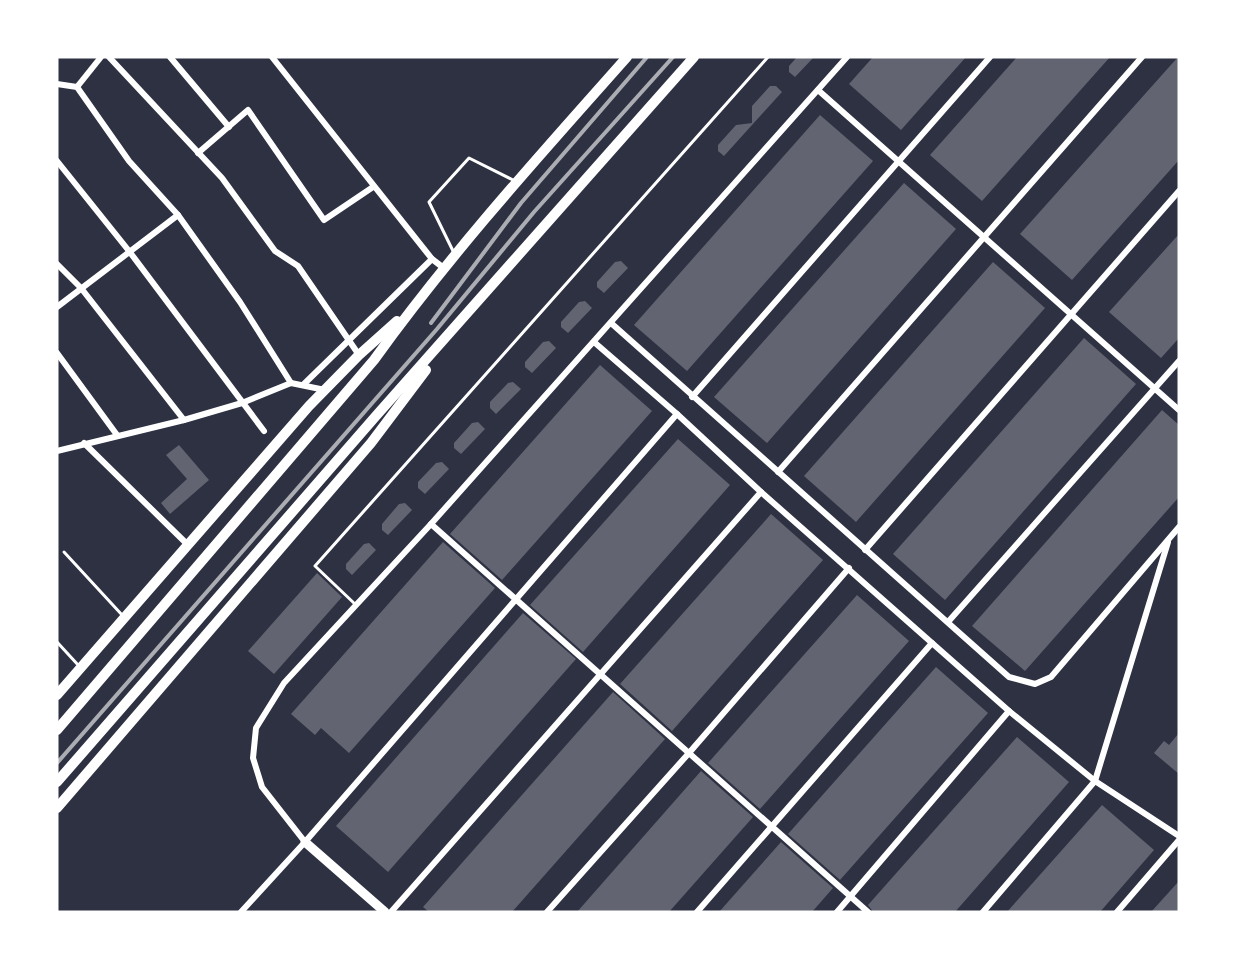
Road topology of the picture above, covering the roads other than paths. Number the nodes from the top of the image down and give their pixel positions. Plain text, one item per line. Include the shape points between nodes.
1 (101, 57) edge
2 (109, 57) edge
3 (170, 57) edge
4 (272, 57) edge
5 (627, 57) edge
6 (694, 57) edge
7 (768, 57) edge
8 (847, 57) edge
9 (990, 57) edge
10 (1142, 57) edge
11 (57, 84) edge
12 (77, 87) junction
13 (818, 90) junction
14 (229, 127) junction
15 (198, 153) junction
16 (57, 161) edge
17 (898, 162) junction
18 (517, 182) junction
19 (373, 187) junction
20 (1179, 191) edge
21 (178, 215) junction
22 (984, 237) junction
23 (129, 251) junction
24 (455, 257) junction
25 (432, 259) junction
26 (57, 264) edge
27 (445, 269) junction
28 (81, 288) junction
29 (474, 305) junction
30 (413, 306) junction
31 (57, 307) edge
32 (1071, 314) junction
33 (611, 323) junction
34 (350, 340) junction
35 (594, 342) junction
36 (57, 353) edge
37 (359, 355) junction
38 (1179, 361) edge
39 (291, 383) junction
40 (304, 384) junction
41 (1154, 388) junction
42 (325, 390) junction
43 (692, 397) junction
44 (242, 403) junction
45 (1179, 410) edge
46 (677, 414) junction
47 (184, 420) junction
48 (264, 431) dead end
49 (117, 435) junction
50 (84, 443) junction
51 (57, 451) edge
52 (778, 472) junction
53 (761, 492) junction
54 (431, 524) junction
55 (1179, 527) edge
56 (1168, 540) junction
57 (187, 544) junction
58 (865, 550) junction
59 (64, 552) dead end
60 (849, 568) junction
61 (516, 600) junction
62 (356, 604) junction
63 (124, 617) junction
64 (948, 622) junction
65 (57, 642) edge
66 (932, 643) junction
67 (81, 667) junction
68 (601, 675) junction
69 (57, 695) edge
70 (1009, 711) junction
71 (57, 730) edge
72 (689, 753) junction
73 (1095, 781) junction
74 (57, 782) edge
75 (57, 808) edge
76 (773, 828) junction
77 (1179, 838) edge
78 (306, 842) junction
79 (851, 897) junction
80 (241, 912) edge
81 (385, 912) edge
82 (392, 912) edge
83 (547, 912) edge
84 (697, 912) edge
85 (837, 912) edge
86 (868, 912) edge
87 (983, 912) edge
88 (1117, 912) edge

1 - 12 street
2 - 15 street
3 - 14 street
4 - 19 street
5 - 18 highway
6 - 29 highway
7 - 62 lane via 315,566
8 - 13 street
9 - 17 street
10 - 22 street
11 - 12 street
12 - 21 street via 129,161
13 - 17 street
13 - 33 street
14 - 15 street
14 - 19 street via 248,110 324,220
15 - 34 street via 222,178 275,251 298,266
16 - 23 street
17 - 22 street
17 - 43 street
18 - 24 highway
18 - 24 lane via 469,158 429,202
19 - 25 street
20 - 32 street
21 - 23 street
21 - 39 street
22 - 32 street
22 - 52 street
23 - 28 street
23 - 44 street
24 - 27 highway
25 - 27 street
25 - 34 street
26 - 28 street
27 - 30 highway
28 - 31 street
28 - 47 street
29 - 74 highway
29 - 75 highway via 371,443
30 - 37 highway
30 - 71 highway via 374,360
32 - 41 street
32 - 58 street
33 - 35 street
33 - 43 street
34 - 37 street
34 - 40 street
35 - 46 street
35 - 54 street
36 - 49 street
37 - 42 highway
38 - 41 street
39 - 40 street
39 - 44 street
40 - 42 street
41 - 45 street
41 - 64 street
42 - 57 highway
43 - 52 street
44 - 47 street
44 - 48 street
46 - 53 street
46 - 61 street
47 - 49 street
49 - 50 street
50 - 51 street
50 - 57 street
52 - 58 street
53 - 60 street
53 - 68 street
54 - 61 street
54 - 62 street
55 - 56 street
56 - 64 street via 1051,677 1035,684 1009,677
56 - 73 street
57 - 63 highway
58 - 64 street
59 - 63 lane
60 - 66 street
60 - 72 street
61 - 68 street
61 - 78 street
62 - 78 street via 284,683 256,729 253,758 262,787
63 - 67 highway
65 - 67 lane
66 - 70 street
66 - 76 street
67 - 69 highway
68 - 72 street
68 - 82 street
70 - 73 street
70 - 79 street
72 - 76 street
72 - 83 street
73 - 77 street
73 - 87 street
76 - 79 street
76 - 84 street
77 - 88 street
78 - 80 street
78 - 81 main road
79 - 85 street
79 - 86 street

